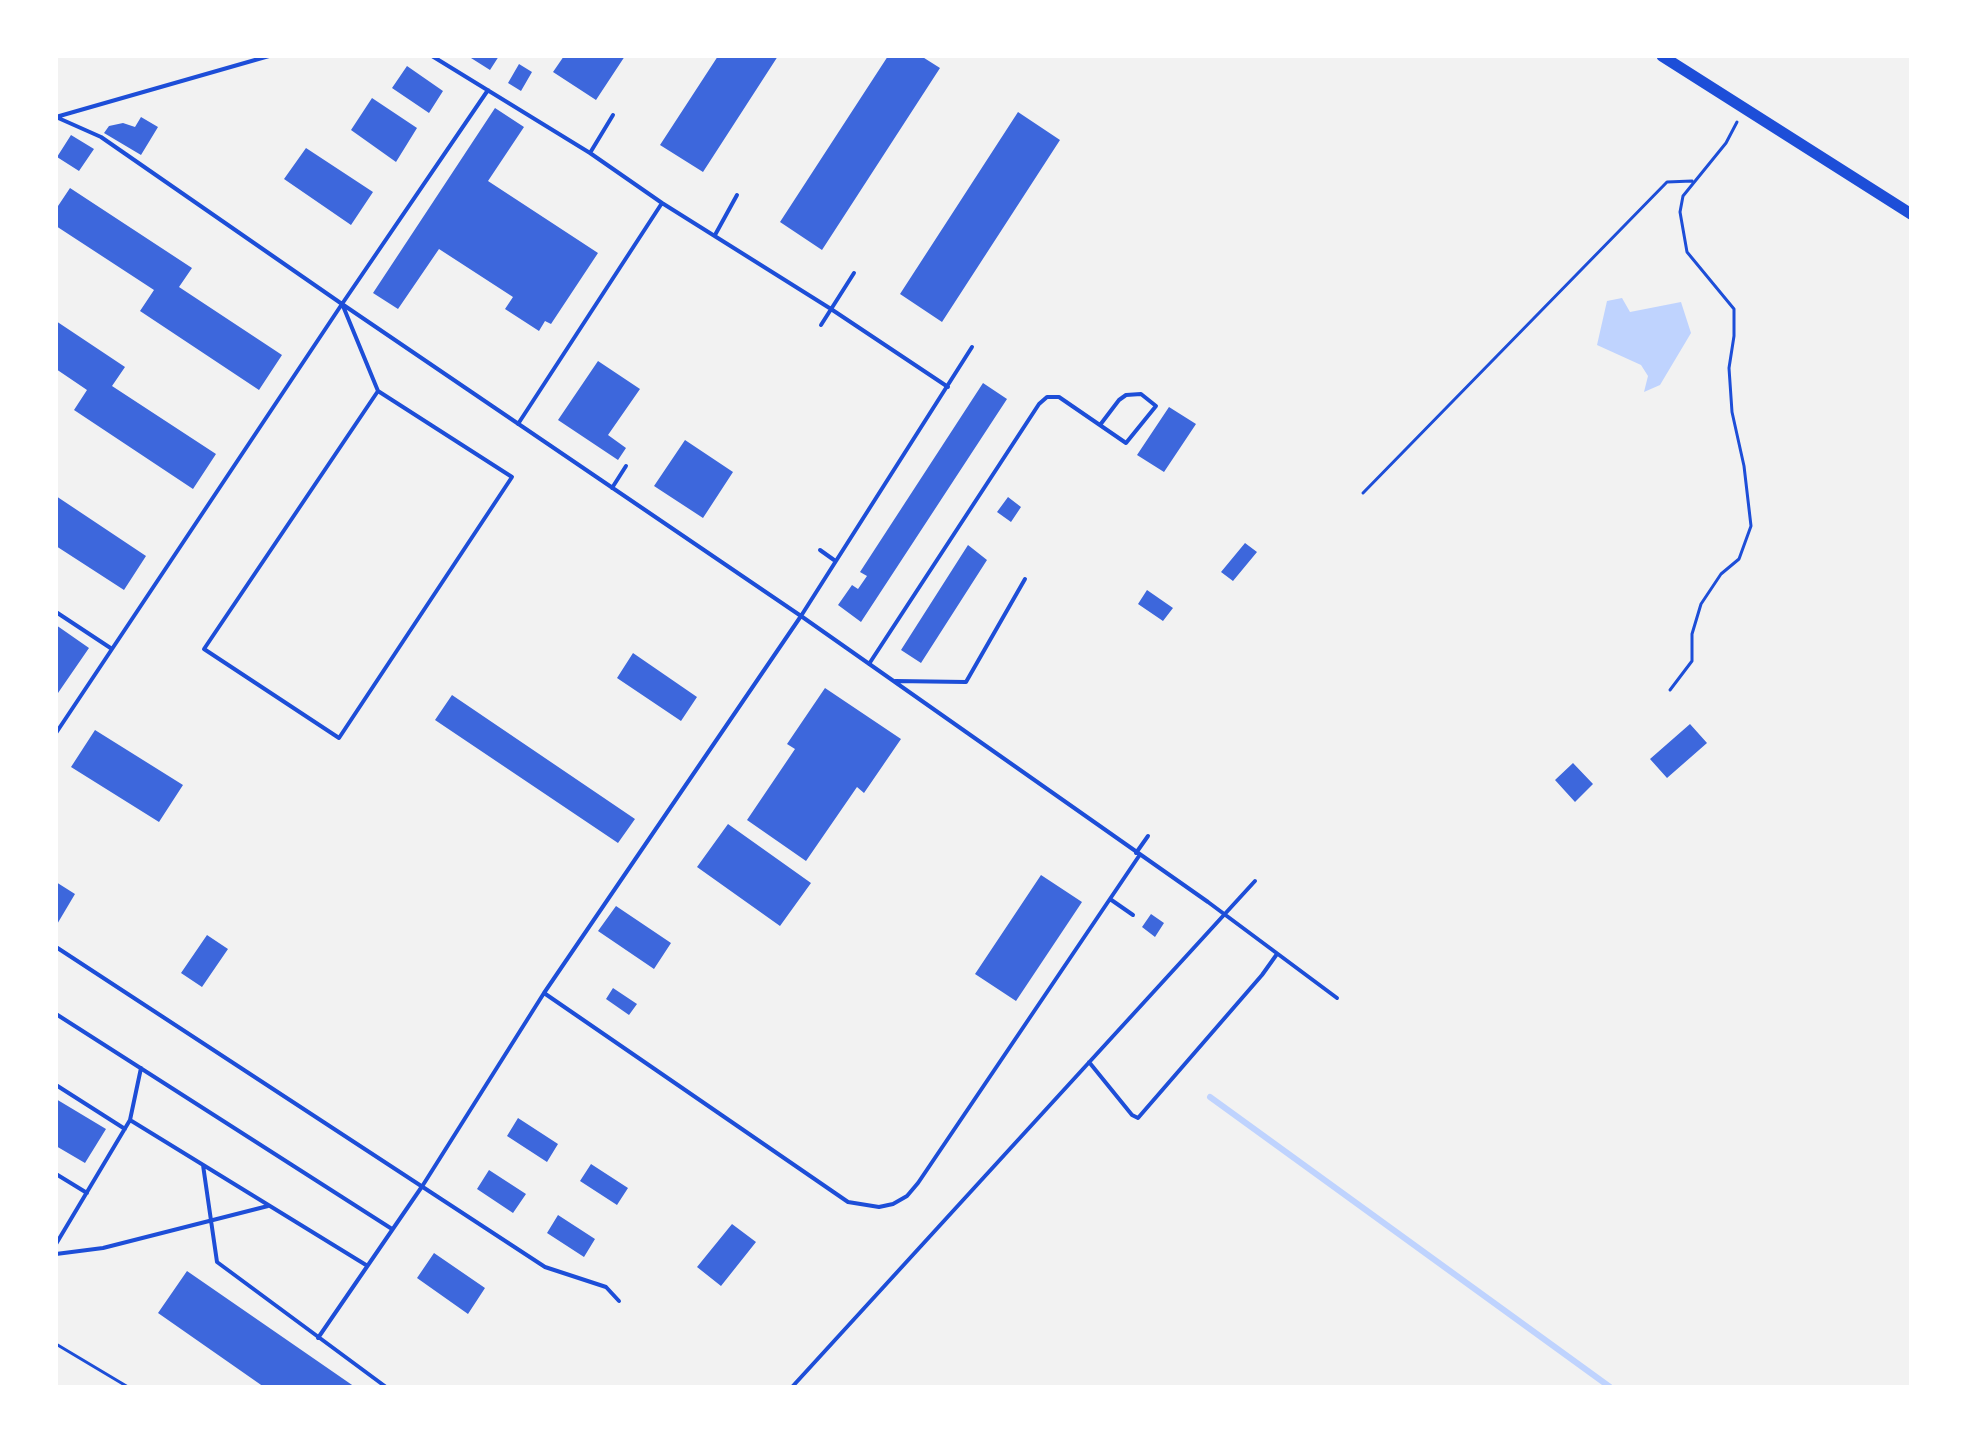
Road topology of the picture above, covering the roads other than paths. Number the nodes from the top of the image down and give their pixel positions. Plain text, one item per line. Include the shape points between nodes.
1 (269, 56) edge
2 (432, 56) edge
3 (1662, 56) edge
4 (488, 90) junction
5 (613, 115) dead end
6 (56, 117) edge
7 (590, 153) junction
8 (737, 195) dead end
9 (662, 203) junction
10 (1911, 214) edge
11 (715, 235) junction
12 (854, 273) dead end
13 (342, 304) junction
14 (831, 309) junction
15 (821, 325) dead end
16 (972, 347) dead end
17 (948, 387) junction
18 (378, 391) junction
19 (518, 424) junction
20 (1100, 425) junction
21 (626, 466) dead end
22 (612, 488) junction
23 (820, 550) dead end
24 (835, 561) junction
25 (1025, 579) dead end
26 (56, 612) edge
27 (801, 616) junction
28 (112, 649) junction
29 (869, 664) junction
30 (894, 681) junction
31 (56, 733) edge
32 (1148, 836) dead end
33 (1138, 854) junction
34 (1255, 881) dead end
35 (1110, 899) junction
36 (1133, 915) dead end
37 (1224, 915) junction
38 (56, 947) edge
39 (1277, 954) junction
40 (544, 993) junction
41 (1337, 998) dead end
42 (56, 1014) edge
43 (1089, 1062) junction
44 (141, 1068) junction
45 (56, 1085) edge
46 (130, 1120) junction
47 (125, 1129) junction
48 (203, 1165) junction
49 (56, 1174) edge
50 (423, 1185) junction
51 (87, 1193) junction
52 (269, 1205) junction
53 (211, 1221) junction
54 (392, 1229) junction
55 (56, 1244) edge
56 (56, 1254) edge
57 (366, 1265) junction
58 (619, 1301) dead end
59 (318, 1338) junction
60 (386, 1387) edge
61 (792, 1387) edge

1 - 6 lane
2 - 4 lane
3 - 10 street
4 - 7 lane
4 - 13 lane
5 - 7 lane
6 - 13 lane via 101,137
7 - 9 lane
8 - 11 lane
9 - 11 lane
9 - 19 lane
11 - 14 lane
12 - 14 lane
13 - 18 lane
13 - 19 lane
13 - 28 lane
14 - 15 lane
14 - 17 lane
16 - 17 lane
17 - 24 lane
18 - 18 lane via 204,649 339,738 512,477
19 - 22 lane
20 - 20 lane via 1126,395 1141,394 1156,406 1126,443
20 - 29 lane via 1059,397 1039,404
21 - 22 lane
22 - 27 lane
23 - 24 lane
24 - 27 lane
25 - 30 lane via 966,682
26 - 28 lane
27 - 29 lane
27 - 40 lane
28 - 31 lane
29 - 30 lane
30 - 33 lane
32 - 33 lane
33 - 35 lane
33 - 37 lane
34 - 37 lane
35 - 36 lane
35 - 40 lane via 918,1183 907,1196 879,1207 848,1202
37 - 39 lane
37 - 43 lane
38 - 50 lane
39 - 41 lane
39 - 43 lane via 1138,1118
40 - 50 lane
42 - 44 lane
43 - 61 lane
44 - 46 lane
44 - 54 lane
45 - 47 lane
46 - 47 lane
46 - 48 lane
47 - 51 lane
48 - 52 lane
48 - 53 lane
49 - 51 lane
50 - 54 lane
50 - 58 lane via 545,1267 606,1287
51 - 55 lane
52 - 53 lane
52 - 57 lane
53 - 56 lane
53 - 59 lane via 217,1262
54 - 57 lane
57 - 59 lane
59 - 60 lane

